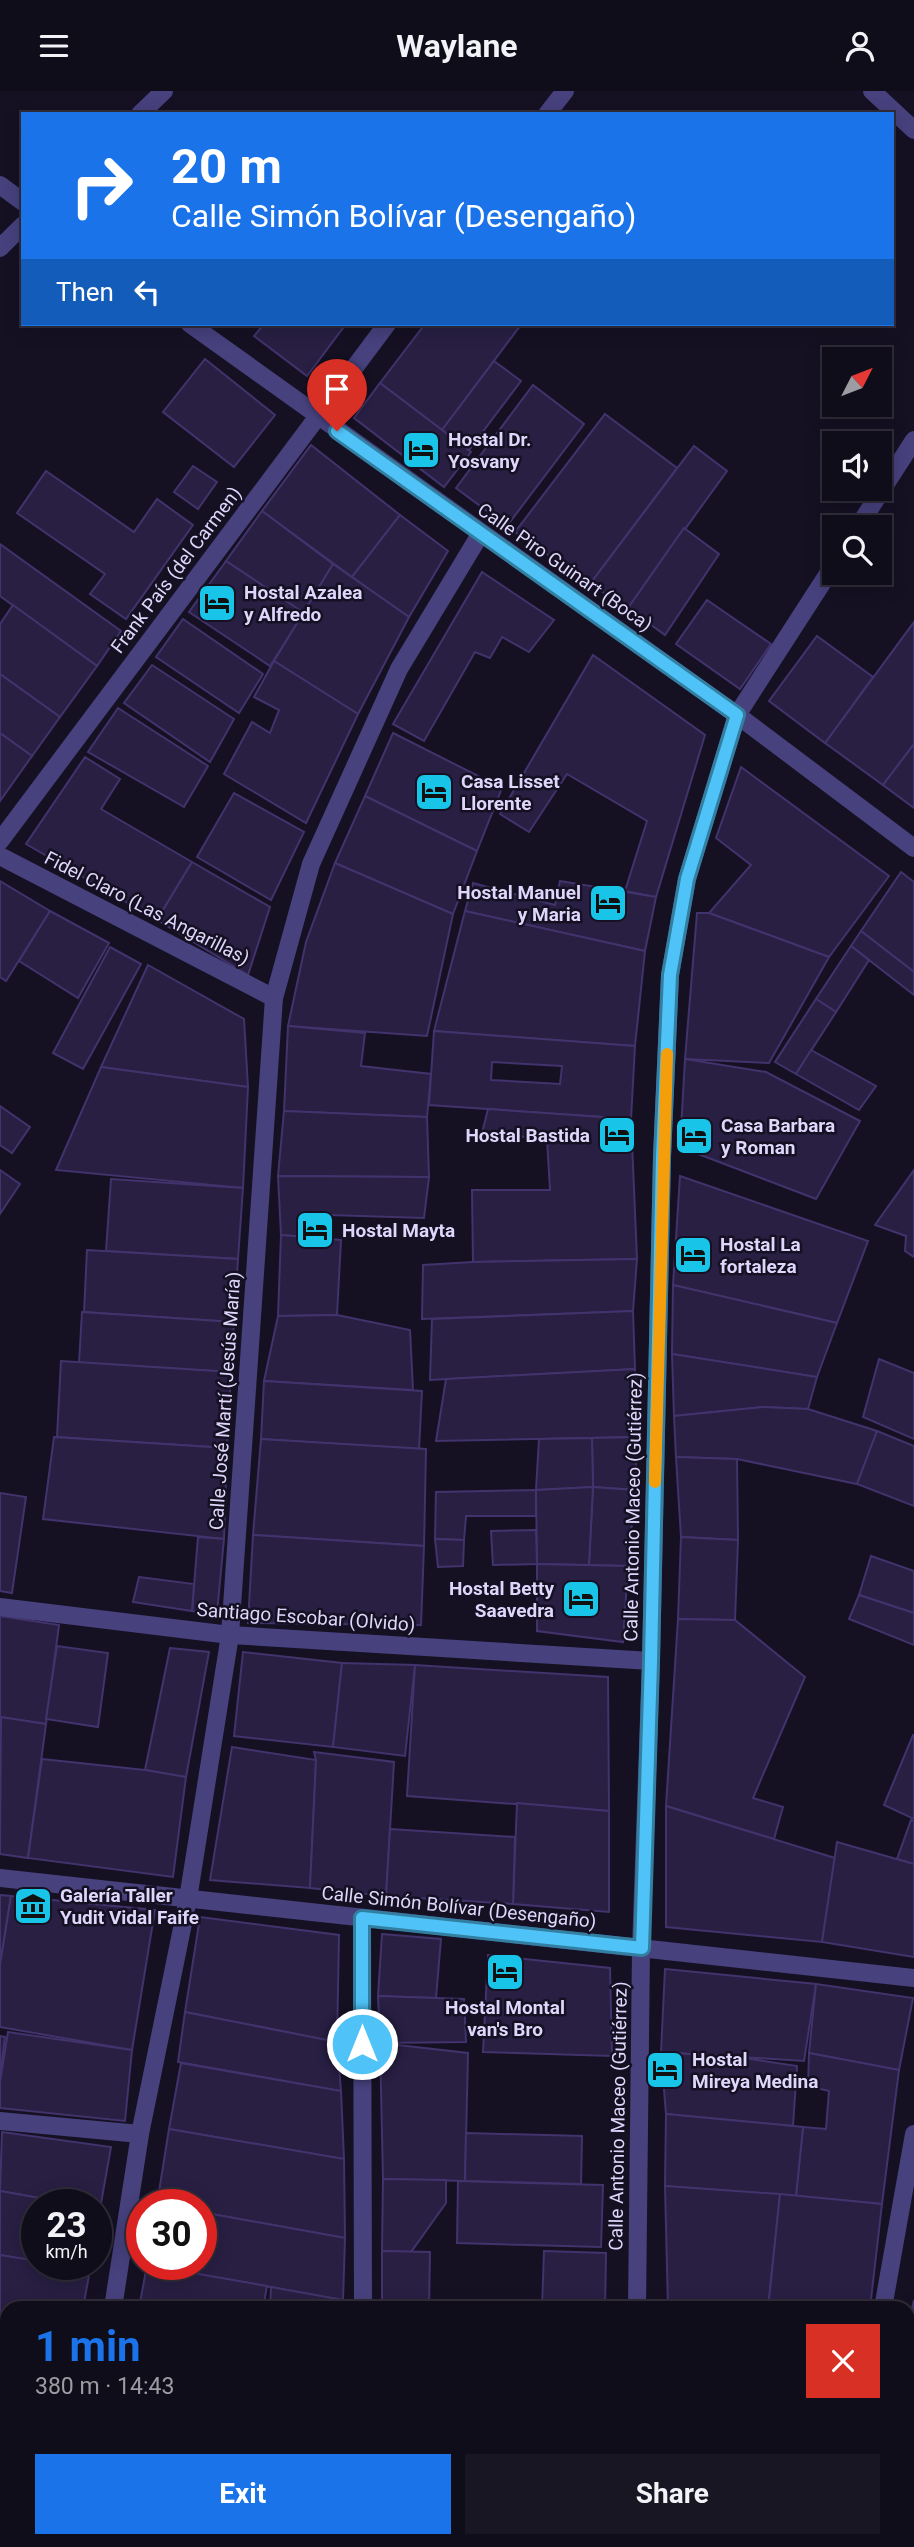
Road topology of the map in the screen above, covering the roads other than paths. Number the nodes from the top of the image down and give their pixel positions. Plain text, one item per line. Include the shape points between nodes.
1 (164, 91) edge
2 (565, 91) edge
3 (873, 91) edge
4 (142, 112) edge
5 (549, 112) edge
6 (914, 130) edge
7 (0, 185) edge
8 (21, 201) edge
9 (21, 227) edge
10 (0, 248) edge
11 (193, 326) edge
12 (385, 326) edge
13 (316, 416) junction
14 (914, 440) edge
15 (866, 515) edge
16 (481, 533) junction
17 (822, 583) edge
18 (737, 715) junction
19 (0, 841) edge
20 (914, 848) edge
21 (0, 856) edge
22 (274, 998) junction
23 (0, 1607) edge
24 (230, 1635) junction
25 (651, 1661) junction
26 (0, 1878) edge
27 (188, 1899) junction
28 (362, 1918) junction
29 (642, 1948) junction
30 (914, 1978) edge
31 (0, 2121) edge
32 (140, 2134) junction
33 (914, 2134) edge
34 (114, 2301) edge
35 (363, 2301) edge
36 (637, 2301) edge
37 (884, 2301) edge

1 - 4 street
2 - 5 street
3 - 6 street
7 - 8 street
9 - 10 street
11 - 13 street, Calle Piro Guinart (Boca)
12 - 13 street, Frank País (del Carmen)
13 - 16 street, Calle Piro Guinart (Boca)
13 - 19 street, Frank País (del Carmen)
14 - 15 street
16 - 18 street, Calle Piro Guinart (Boca)
16 - 22 street, Calle José Martí (Jesús María) via 399,669 311,864
17 - 18 street, Calle Antonio Maceo (Gutiérrez)
18 - 20 street, Calle Piro Guinart (Boca)
18 - 25 street, Calle Antonio Maceo (Gutiérrez) via 687,879 670,975
21 - 22 street, Fidel Claro (Las Angarillas)
22 - 24 street, Calle José Martí (Jesús María)
23 - 24 street, Santiago Escobar (Olvido)
24 - 25 street, Santiago Escobar (Olvido)
24 - 27 street, Calle José Martí (Jesús María)
25 - 29 street, Calle Antonio Maceo (Gutiérrez)
26 - 27 street, Calle Simón Bolívar (Desengaño)
27 - 28 street, Calle Simón Bolívar (Desengaño)
27 - 32 street, Calle José Martí (Jesús María)
28 - 29 street, Calle Simón Bolívar (Desengaño)
28 - 35 street
29 - 30 street, Calle Simón Bolívar (Desengaño)
29 - 36 street, Calle Antonio Maceo (Gutiérrez)
31 - 32 street
32 - 34 street, Calle José Martí (Jesús María)
33 - 37 street

